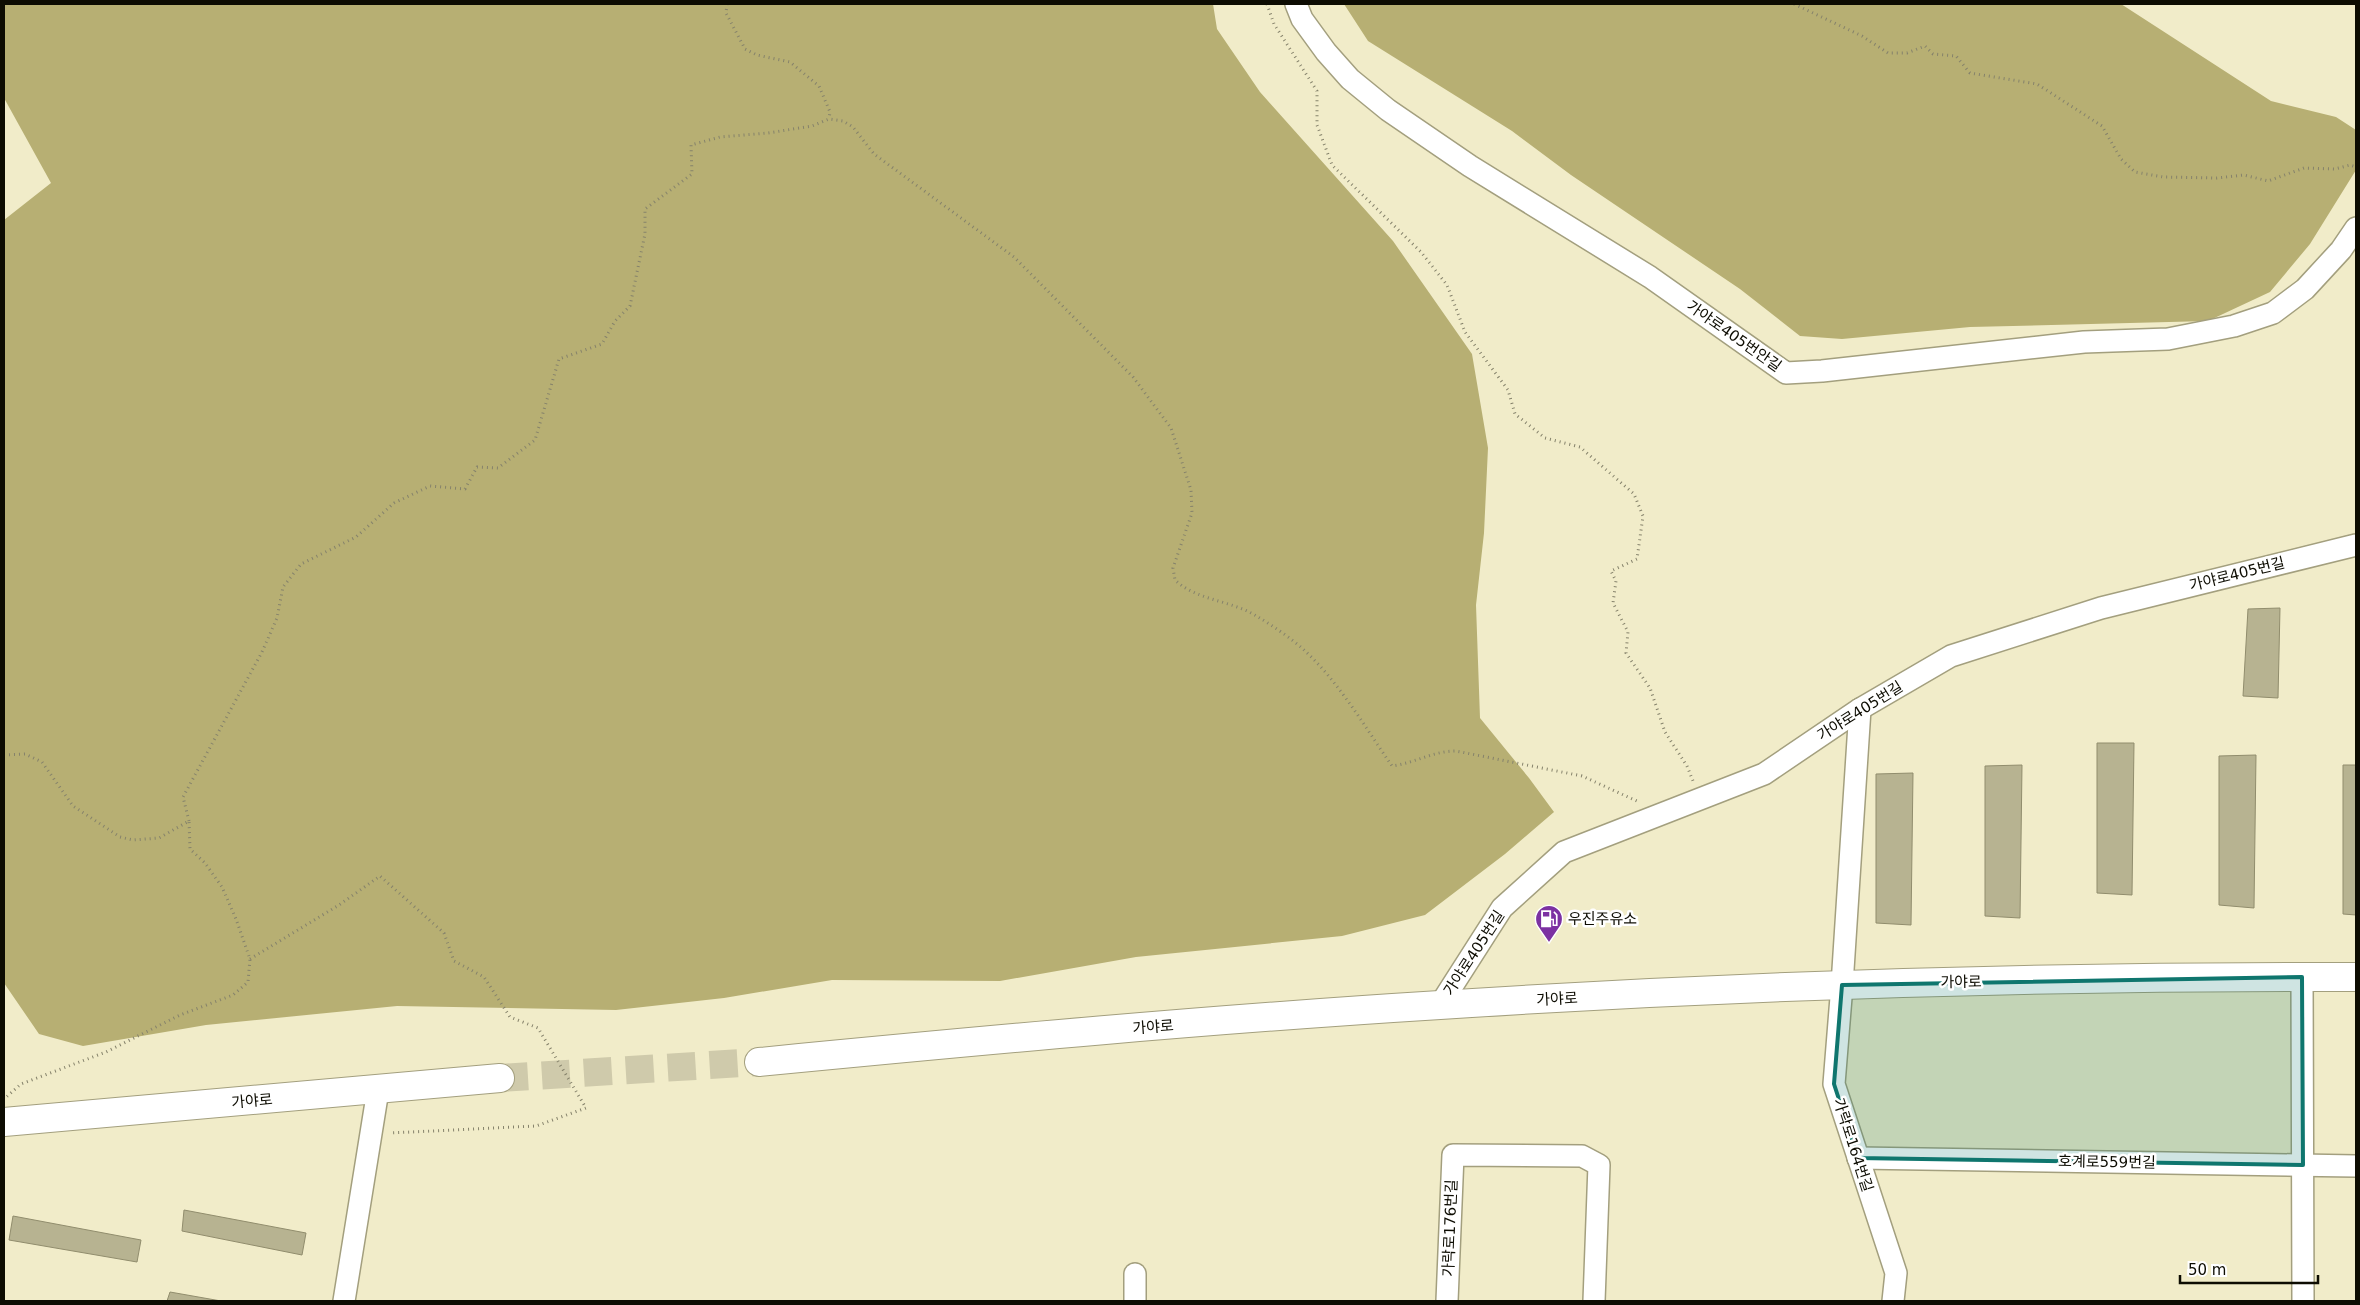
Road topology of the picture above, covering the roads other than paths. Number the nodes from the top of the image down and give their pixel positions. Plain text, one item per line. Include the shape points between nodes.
1 (1296, 4) edge
2 (2356, 228) edge
3 (2356, 545) edge
4 (1860, 709) junction
5 (2302, 977) junction
6 (2356, 977) edge
7 (1842, 984) junction
8 (1440, 1005) junction
9 (759, 1062) tunnel mouth
10 (500, 1078) tunnel mouth
11 (378, 1090) junction
12 (4, 1122) edge
13 (1858, 1158) junction
14 (2303, 1165) junction
15 (2356, 1166) edge
16 (1135, 1274) dead end
17 (344, 1301) edge
18 (1135, 1301) edge
19 (1447, 1301) edge
20 (1594, 1301) edge
21 (1893, 1301) edge
22 (2303, 1301) edge

1 - 2 street, 가야로405번안길 via 1302,19 1326,52 1350,79 1388,110 1470,166 1650,277 1786,372 1822,371 2084,342 2168,339 2234,326 2273,313 2305,289 2341,250
3 - 4 street, 가야로405번길 via 2101,608 1950,656
4 - 7 street, 가락로164번길
4 - 8 street, 가야로405번길 via 1764,774 1564,852 1502,908
5 - 6 main road, 가야로
5 - 7 main road, 가야로
5 - 14 street
7 - 8 main road, 가야로
7 - 13 street, 가락로164번길 via 1834,1084
8 - 9 main road, 가야로 via 1029,1036
10 - 11 main road, 가야로
11 - 12 main road, 가야로
11 - 17 street
13 - 14 street, 호계로559번길
13 - 21 street, 가락로164번길 via 1896,1273
14 - 15 street, 호계로559번길
14 - 22 street
16 - 18 street
19 - 20 street, 가락로176번길 via 1453,1155 1582,1156 1599,1164

